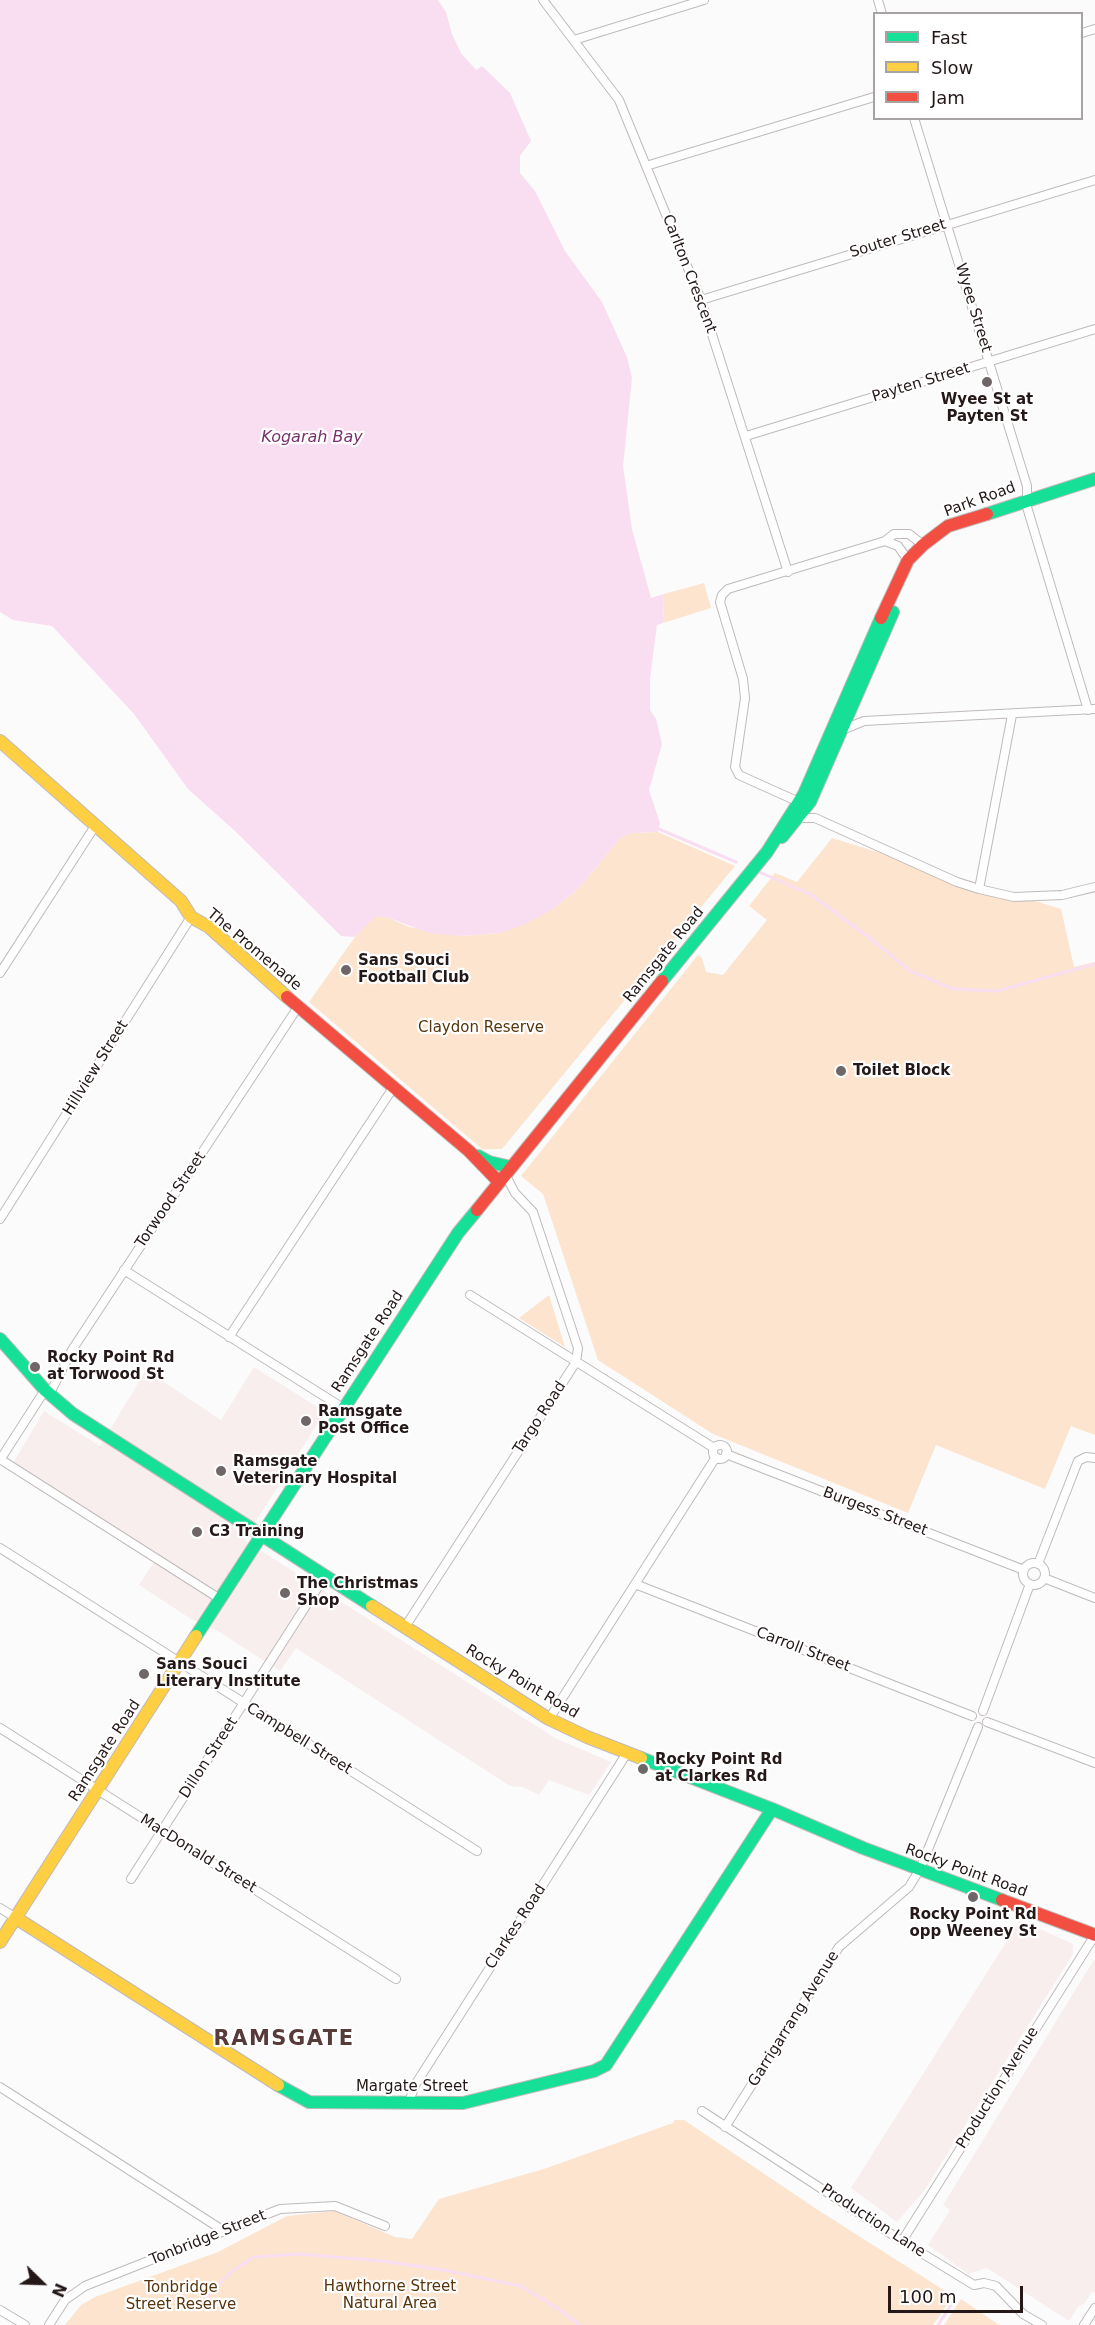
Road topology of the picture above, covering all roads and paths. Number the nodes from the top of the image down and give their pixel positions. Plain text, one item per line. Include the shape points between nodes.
1 (543, 0) edge
2 (704, 0) edge
3 (574, 39) junction
4 (873, 97) edge
5 (915, 120) edge
6 (646, 166) junction
7 (1095, 180) edge
8 (947, 224) junction
9 (701, 300) junction
10 (1095, 329) edge
11 (989, 362) junction
12 (746, 436) junction
13 (1095, 478) edge
14 (1027, 499) junction
15 (885, 541) junction
16 (922, 545) junction
17 (908, 560) junction
18 (788, 572) junction
19 (852, 707) junction
20 (1091, 709) edge
21 (1012, 715) junction
22 (864, 721) junction
23 (842, 730) junction
24 (0, 741) edge
25 (804, 802) junction
26 (799, 818) junction
27 (815, 818) junction
28 (95, 826) junction
29 (767, 852) junction
30 (1095, 886) edge
31 (979, 889) junction
32 (191, 917) junction
33 (0, 973) edge
34 (298, 1007) junction
35 (393, 1088) junction
36 (469, 1151) junction
37 (502, 1177) junction
38 (515, 1193) junction
39 (0, 1219) edge
40 (124, 1270) junction
41 (470, 1295) dead end
42 (229, 1337) junction
43 (0, 1339) edge
44 (576, 1362) junction
45 (47, 1393) junction
46 (343, 1408) junction
47 (715, 1453) junction
48 (1095, 1458) edge
49 (0, 1460) edge
50 (261, 1535) junction
51 (0, 1548) edge
52 (1038, 1564) junction
53 (1024, 1570) junction
54 (325, 1576) junction
55 (1044, 1578) junction
56 (635, 1584) junction
57 (1030, 1584) junction
58 (1095, 1598) edge
59 (220, 1599) junction
60 (405, 1627) junction
61 (180, 1663) junction
62 (243, 1704) junction
63 (983, 1711) junction
64 (972, 1716) junction
65 (549, 1719) junction
66 (987, 1722) junction
67 (978, 1727) junction
68 (0, 1728) edge
69 (627, 1753) junction
70 (1095, 1763) edge
71 (98, 1790) junction
72 (772, 1809) junction
73 (162, 1831) junction
74 (477, 1851) dead end
75 (920, 1869) junction
76 (131, 1879) dead end
77 (0, 1908) edge
78 (16, 1918) junction
79 (1095, 1935) edge
80 (0, 1942) edge
81 (396, 1979) dead end
82 (0, 2087) edge
83 (409, 2103) junction
84 (702, 2111) dead end
85 (725, 2127) junction
86 (385, 2226) dead end
87 (224, 2231) junction
88 (902, 2241) junction
89 (1095, 2308) edge
90 (0, 2310) edge
91 (25, 2325) edge
92 (49, 2325) edge
93 (1042, 2325) edge
94 (1084, 2325) edge

1 - 3 street, Carlton Crescent
2 - 3 street
3 - 6 street, Carlton Crescent via 619,100
4 - 6 street
5 - 8 street, Wyee Street
6 - 9 street, Carlton Crescent
7 - 8 street, Souter Street
8 - 9 street, Souter Street
8 - 11 street, Wyee Street
9 - 12 street, Carlton Crescent
10 - 11 street, Payten Street
11 - 12 street, Payten Street
11 - 14 street, Wyee Street via 1028,486
12 - 18 street, Carlton Crescent
13 - 14 main road, Park Road
14 - 16 main road, Park Road via 948,526
14 - 20 street, Wyee Street
15 - 16 street via 894,534 909,534
15 - 17 street via 898,546
15 - 18 street
16 - 17 main road, Ramsgate Road
16 - 19 main road, Ramsgate Road
17 - 25 main road, Ramsgate Road
18 - 25 street via 728,590 720,602 745,698 735,767 739,775
19 - 22 street
19 - 23 main road, Ramsgate Road
20 - 21 street
21 - 22 street
21 - 31 street
22 - 23 street
23 - 25 main road, Ramsgate Road
24 - 28 main road, The Promenade
25 - 26 main road, Ramsgate Road
25 - 27 street
25 - 29 main road, Ramsgate Road
26 - 27 street
26 - 29 main road, Ramsgate Road
27 - 31 street
28 - 32 main road, The Promenade via 181,901
28 - 33 street
29 - 37 main road, Ramsgate Road
30 - 31 street via 1062,895 1014,897
32 - 34 main road, The Promenade via 209,927
32 - 39 street, Hillview Street
34 - 35 main road, The Promenade
34 - 40 street, Torwood Street
35 - 36 main road, The Promenade
35 - 42 street
36 - 37 main road, The Promenade
36 - 37 main road, The Promenade via 489,1162
37 - 38 street
37 - 38 street
37 - 46 main road, Ramsgate Road via 447,1249
38 - 44 street via 533,1212 578,1348
40 - 42 street
40 - 45 street, Torwood Street
41 - 44 street
42 - 46 street
43 - 45 main road, Rocky Point Road
44 - 47 street
44 - 60 street, Targo Road
45 - 49 street
45 - 50 main road, Rocky Point Road via 73,1414
46 - 50 main road, Ramsgate Road
47 - 53 street, Burgess Street
47 - 56 street
48 - 52 street via 1078,1461
49 - 59 street
50 - 54 main road, Rocky Point Road
50 - 59 main road, Ramsgate Road
51 - 61 street, Campbell Street
52 - 53 street via 1031,1563
52 - 55 street via 1043,1568
53 - 57 street
54 - 60 main road, Rocky Point Road
54 - 62 street, Dillon Street
55 - 57 street
55 - 58 street
56 - 64 street, Carroll Street
56 - 65 street
57 - 63 street
59 - 61 main road, Ramsgate Road
60 - 65 main road, Rocky Point Road
61 - 62 street, Campbell Street
61 - 71 main road, Ramsgate Road
62 - 73 street, Dillon Street
62 - 74 street, Campbell Street
63 - 64 street
63 - 66 street
64 - 67 street
65 - 69 main road, Rocky Point Road
66 - 67 street
66 - 70 street
67 - 75 street, Garrigarrang Avenue
68 - 71 street, MacDonald Street
69 - 72 main road, Rocky Point Road
69 - 83 street, Clarkes Road via 415,2085
71 - 73 street, MacDonald Street
71 - 78 main road, Ramsgate Road
72 - 75 main road, Rocky Point Road
72 - 83 main road, Margate Street via 606,2065 478,2101
73 - 76 street, Dillon Street
73 - 81 street, MacDonald Street
75 - 79 main road, Rocky Point Road
75 - 85 street, Garrigarrang Avenue via 909,1887 839,1947
77 - 78 street, Margate Street
78 - 80 main road, Ramsgate Road
78 - 83 main road, Margate Street via 296,2096 309,2102
79 - 88 street, Production Avenue
82 - 87 street
84 - 85 street, Production Lane
85 - 88 street, Production Lane
86 - 87 street, Tonbridge Street via 329,2206 280,2209
87 - 92 street, Tonbridge Street via 85,2286 65,2300
88 - 93 street, Production Lane via 974,2285 996,2286 1023,2314
89 - 94 street
90 - 91 street

